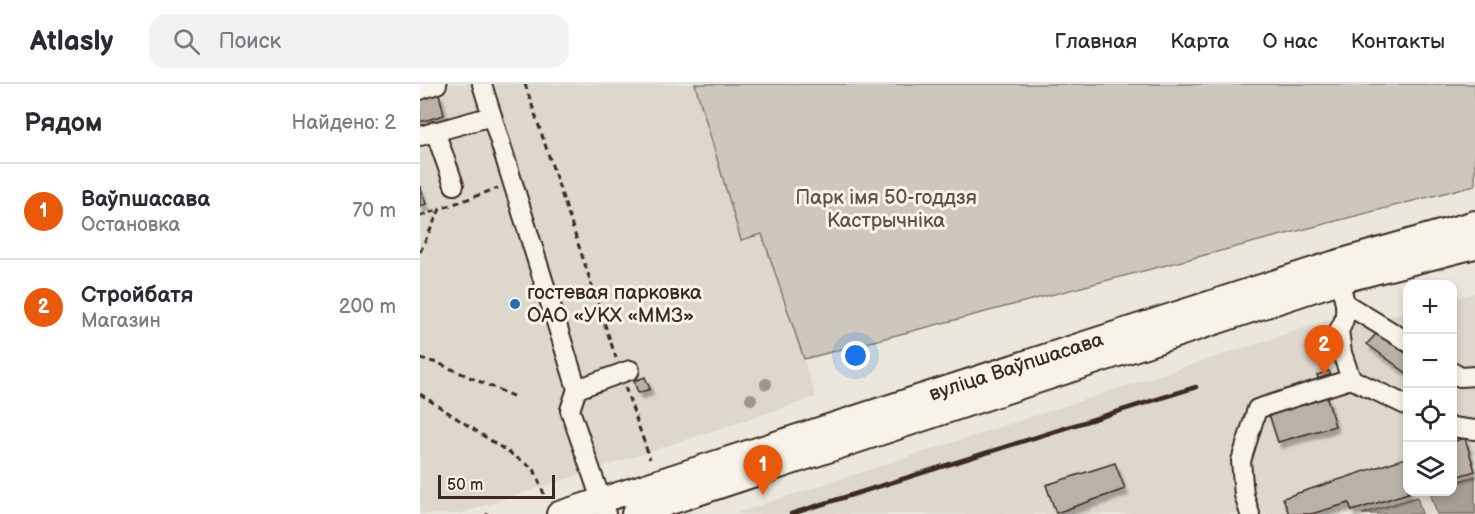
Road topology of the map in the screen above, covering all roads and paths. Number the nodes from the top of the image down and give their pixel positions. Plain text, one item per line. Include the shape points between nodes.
1 (437, 84) edge
2 (482, 84) edge
3 (525, 84) edge
4 (420, 90) edge
5 (492, 116) junction
6 (428, 133) edge
7 (513, 183) junction
8 (454, 185) dead end
9 (440, 209) junction
10 (420, 216) edge
11 (1475, 223) edge
12 (1475, 246) edge
13 (420, 252) edge
14 (1339, 283) junction
15 (1403, 339) edge
16 (420, 359) edge
17 (620, 375) junction
18 (1457, 375) edge
19 (1475, 376) edge
20 (1351, 379) junction
21 (577, 389) junction
22 (420, 394) edge
23 (517, 398) dead end
24 (1403, 404) edge
25 (1457, 428) edge
26 (1475, 430) edge
27 (650, 459) dead end
28 (544, 494) dead end
29 (603, 507) edge
30 (559, 514) edge
31 (634, 514) edge
32 (1250, 514) edge

1 - 4 lane
2 - 5 lane
3 - 17 path
5 - 6 lane
5 - 7 lane
6 - 8 lane
7 - 9 path
7 - 21 lane
9 - 10 path
9 - 13 path
11 - 14 main road, вуліца Ваўпшасава
12 - 14 main road, вуліца Ваўпшасава
14 - 15 lane
14 - 20 lane via 1345,322 1339,330
14 - 29 main road, вуліца Ваўпшасава
14 - 31 main road, вуліца Ваўпшасава
16 - 23 path via 438,363
17 - 21 lane
17 - 27 path
18 - 19 lane
20 - 24 lane
20 - 32 lane via 1257,409 1240,462
21 - 29 lane via 570,410
22 - 28 path via 534,469
25 - 26 lane
29 - 30 main road, вуліца Ваўпшасава

